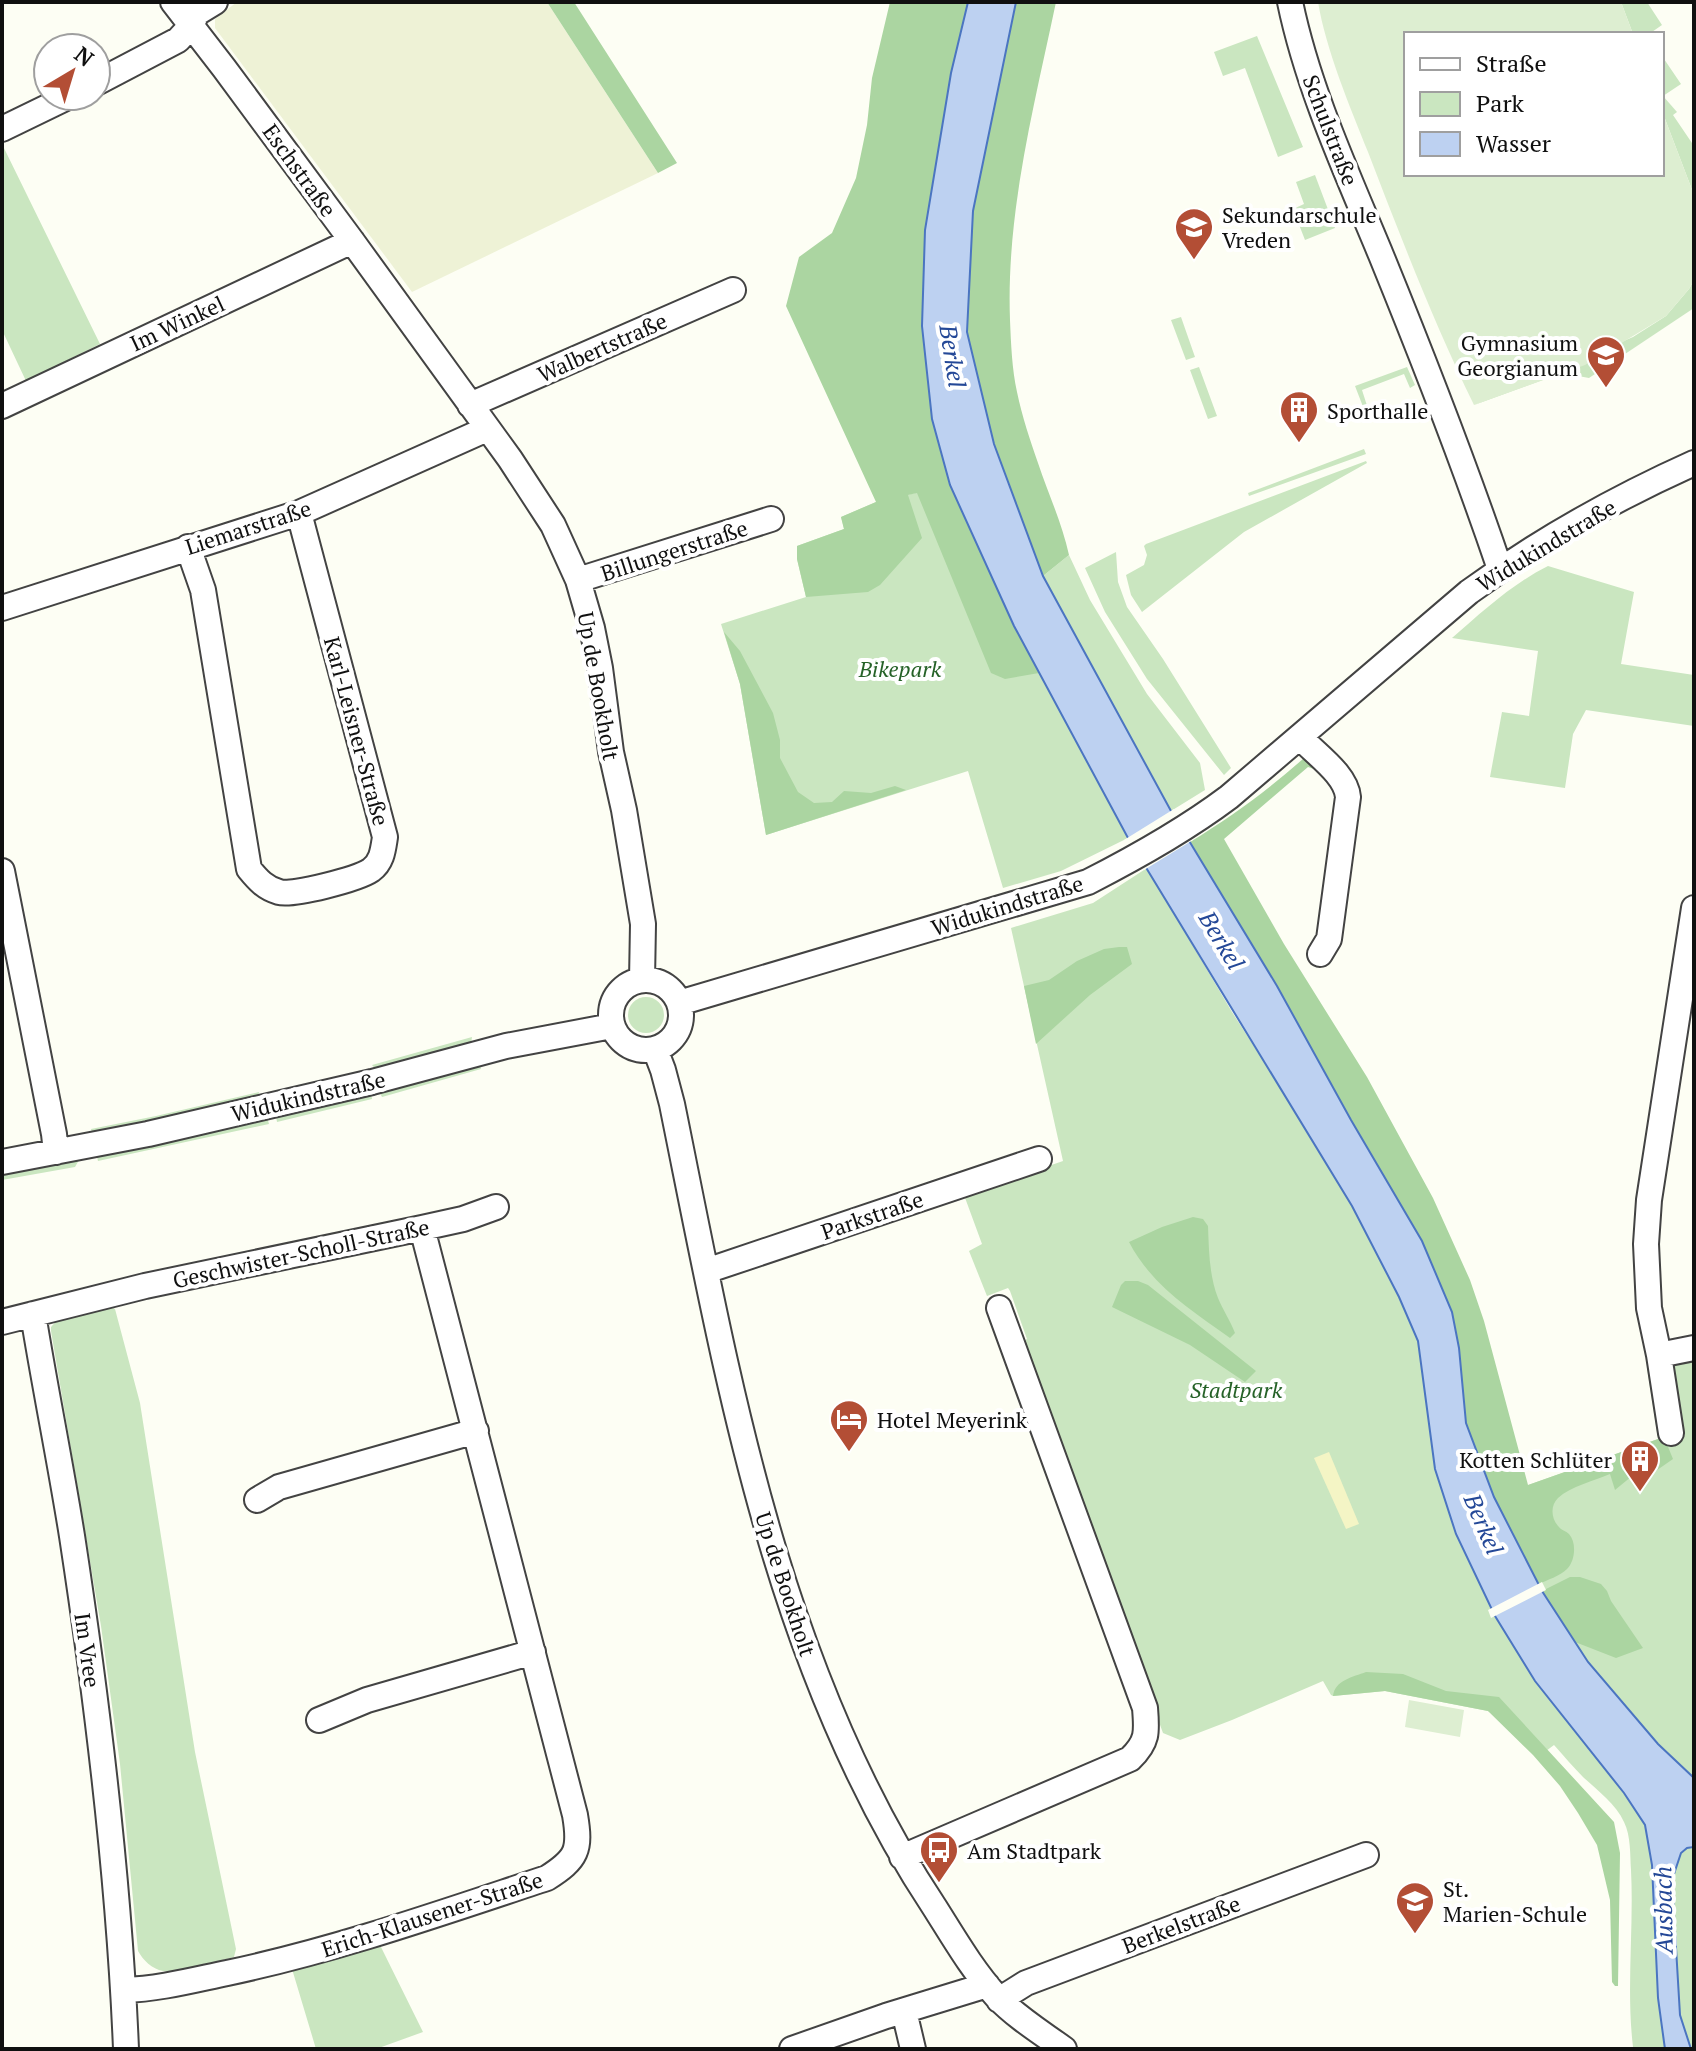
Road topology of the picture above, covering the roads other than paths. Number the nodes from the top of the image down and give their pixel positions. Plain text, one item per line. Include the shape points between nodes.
1 (173, 2) edge
2 (215, 2) edge
3 (1290, 2) edge
4 (191, 26) junction
5 (112, 75) edge
6 (37, 112) edge
7 (2, 129) edge
8 (352, 241) junction
9 (733, 290) dead end
10 (424, 341) joint
11 (470, 405) junction
12 (2, 406) edge
13 (487, 429) junction
14 (1694, 463) edge
15 (299, 513) junction
16 (771, 519) dead end
17 (188, 547) junction
18 (1500, 569) junction
19 (578, 580) junction
20 (2, 608) edge
21 (1300, 737) junction
22 (2, 871) edge
23 (1694, 908) edge
24 (1320, 954) dead end
25 (642, 980) junction
26 (679, 1003) junction
27 (612, 1026) junction
28 (655, 1049) junction
29 (56, 1152) junction
30 (1039, 1159) dead end
31 (2, 1162) edge
32 (496, 1207) dead end
33 (422, 1228) junction
34 (706, 1271) junction
35 (999, 1308) dead end
36 (33, 1314) junction
37 (2, 1322) edge
38 (1694, 1348) edge
39 (1659, 1355) junction
40 (476, 1431) junction
41 (1671, 1433) dead end
42 (257, 1500) dead end
43 (533, 1652) junction
44 (319, 1720) dead end
45 (1366, 1855) dead end
46 (902, 1857) junction
47 (124, 1990) junction
48 (993, 1992) junction
49 (904, 2011) junction
50 (126, 2049) edge
51 (792, 2049) edge
52 (913, 2049) edge
53 (1064, 2049) edge

1 - 4 street, Eschstraße
2 - 4 street via 197,13
3 - 18 street, Schulstraße via 1306,64 1423,357
4 - 5 street via 178,40
4 - 8 street, Eschstraße
6 - 7 street
8 - 10 street, Eschstraße
8 - 12 street, Im Winkel
9 - 11 street, Walbertstraße
10 - 11 street, Up de Bookholt
11 - 13 street, Up de Bookholt
13 - 15 street, Liemarstraße
13 - 19 street, Up de Bookholt via 553,525
14 - 18 street, Widukindstraße
15 - 17 street, Liemarstraße
15 - 17 street, Karl-Leisner-Straße via 385,837 382,857 370,871 318,889 282,893 262,885 249,869 203,590
16 - 19 street, Billungerstraße
17 - 20 street, Liemarstraße
18 - 21 street, Widukindstraße
19 - 25 street, Up de Bookholt via 600,668 636,873 643,924
21 - 24 street via 1347,786 1329,939
21 - 26 street, Widukindstraße via 1207,813 1088,882
22 - 29 street
23 - 39 street via 1649,1200 1649,1308
25 - 26 street via 664,985
25 - 27 street via 616,996
26 - 28 street via 677,1031
27 - 28 street via 634,1048
27 - 29 street, Widukindstraße
28 - 34 street, Up de Bookholt via 672,1104
29 - 31 street, Widukindstraße
30 - 34 street, Parkstraße
32 - 33 street, Geschwister-Scholl-Straße
33 - 36 street, Geschwister-Scholl-Straße
33 - 40 street, Erich-Klausener-Straße
34 - 46 street, Up de Bookholt via 768,1534 822,1692
35 - 46 street via 1145,1708 1147,1728 1143,1746 1130,1759
36 - 37 street, Geschwister-Scholl-Straße
36 - 47 street, Im Vree via 100,1729
38 - 39 street
39 - 41 street
40 - 42 street via 279,1487
40 - 43 street, Erich-Klausener-Straße
43 - 44 street via 367,1700
43 - 47 street, Erich-Klausener-Straße via 578,1832 576,1854 563,1868 405,1926 285,1960 150,1990
45 - 48 street, Berkelstraße
46 - 48 street, Up de Bookholt
47 - 50 street, Im Vree
48 - 49 street, Berkelstraße
48 - 53 street, Up de Bookholt
49 - 51 street, Berkelstraße
49 - 52 street

